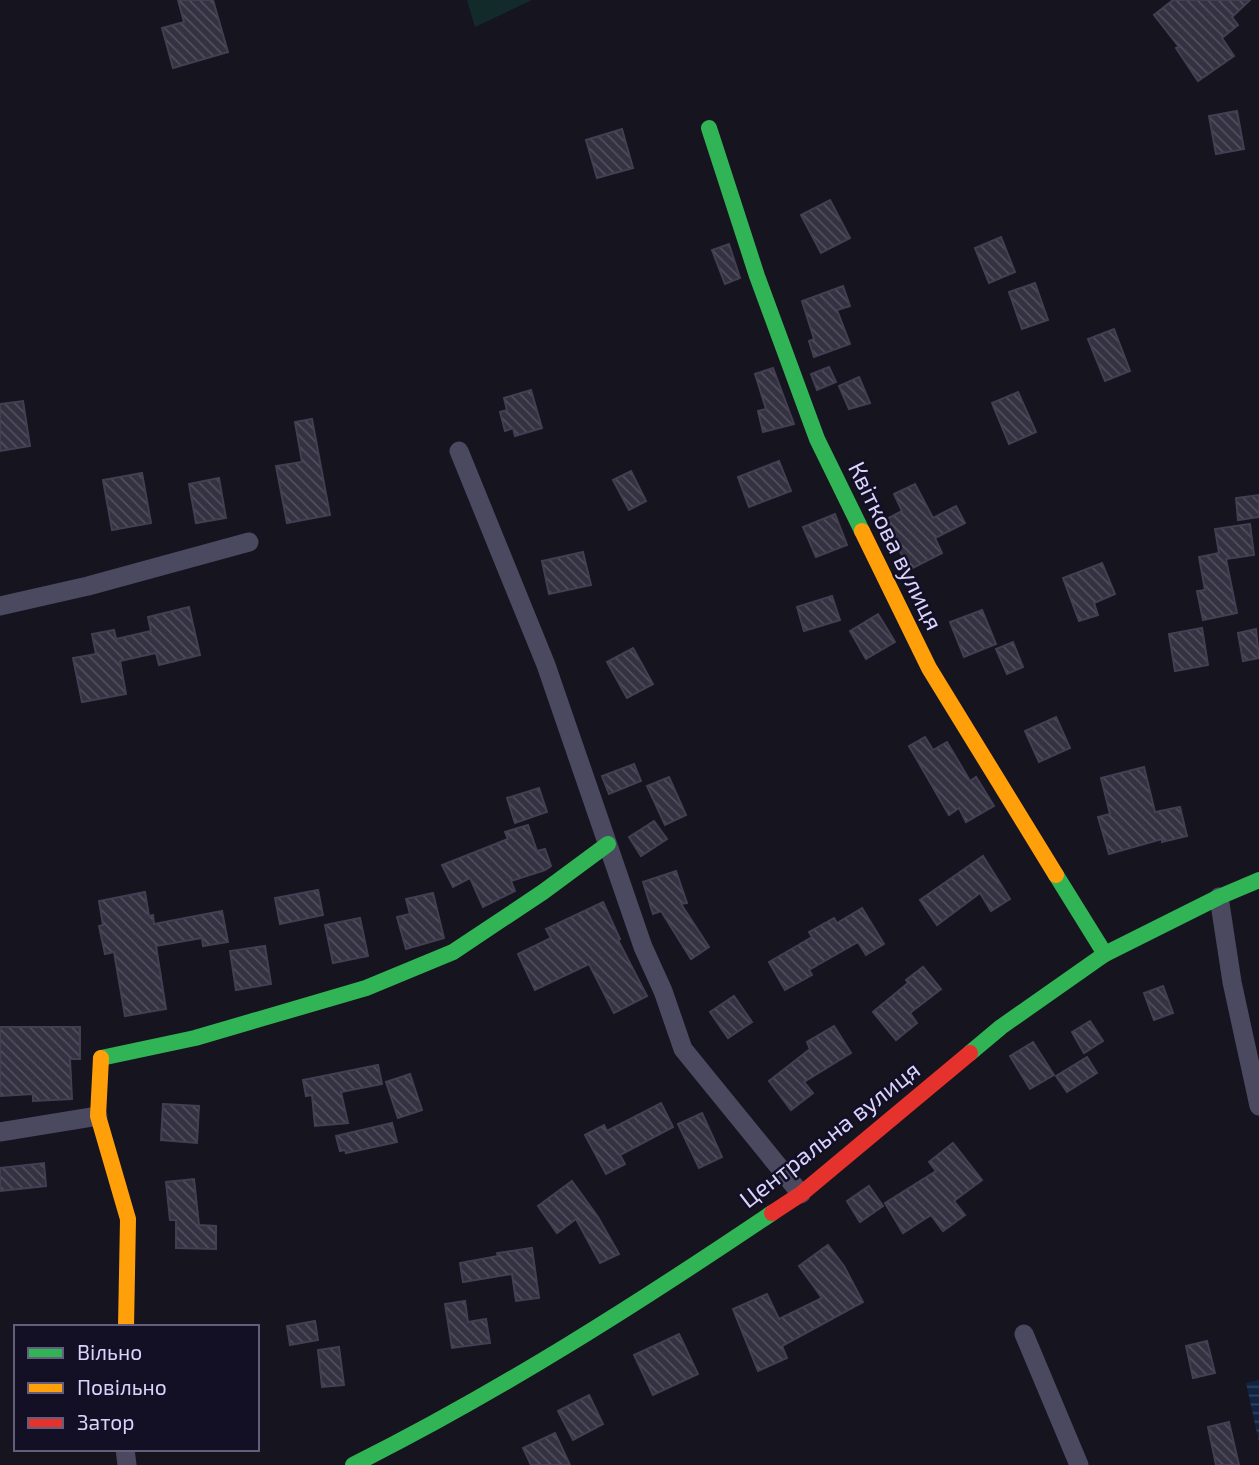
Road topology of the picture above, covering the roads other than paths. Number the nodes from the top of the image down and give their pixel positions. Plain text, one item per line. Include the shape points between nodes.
1 (709, 128) dead end
2 (460, 451) dead end
3 (248, 542) dead end
4 (0, 606) edge
5 (608, 844) junction
6 (1259, 880) edge
7 (1219, 897) junction
8 (1105, 954) junction
9 (1259, 1106) edge
10 (98, 1116) junction
11 (0, 1132) edge
12 (801, 1194) junction
13 (127, 1325) edge
14 (1024, 1334) dead end
15 (353, 1465) edge
16 (1079, 1465) edge

1 - 8 street, Квіткова вулиця via 817,439 929,668
2 - 5 street via 546,665
3 - 4 street
5 - 10 street via 453,952 366,988 195,1038 100,1058
5 - 12 street via 683,1049
6 - 7 street, Центральна вулиця
7 - 8 street, Центральна вулиця
7 - 9 street
8 - 12 street, Центральна вулиця via 1001,1027
10 - 11 street
10 - 13 street via 128,1219
12 - 15 street, Центральна вулиця via 647,1297 411,1436
14 - 16 street

